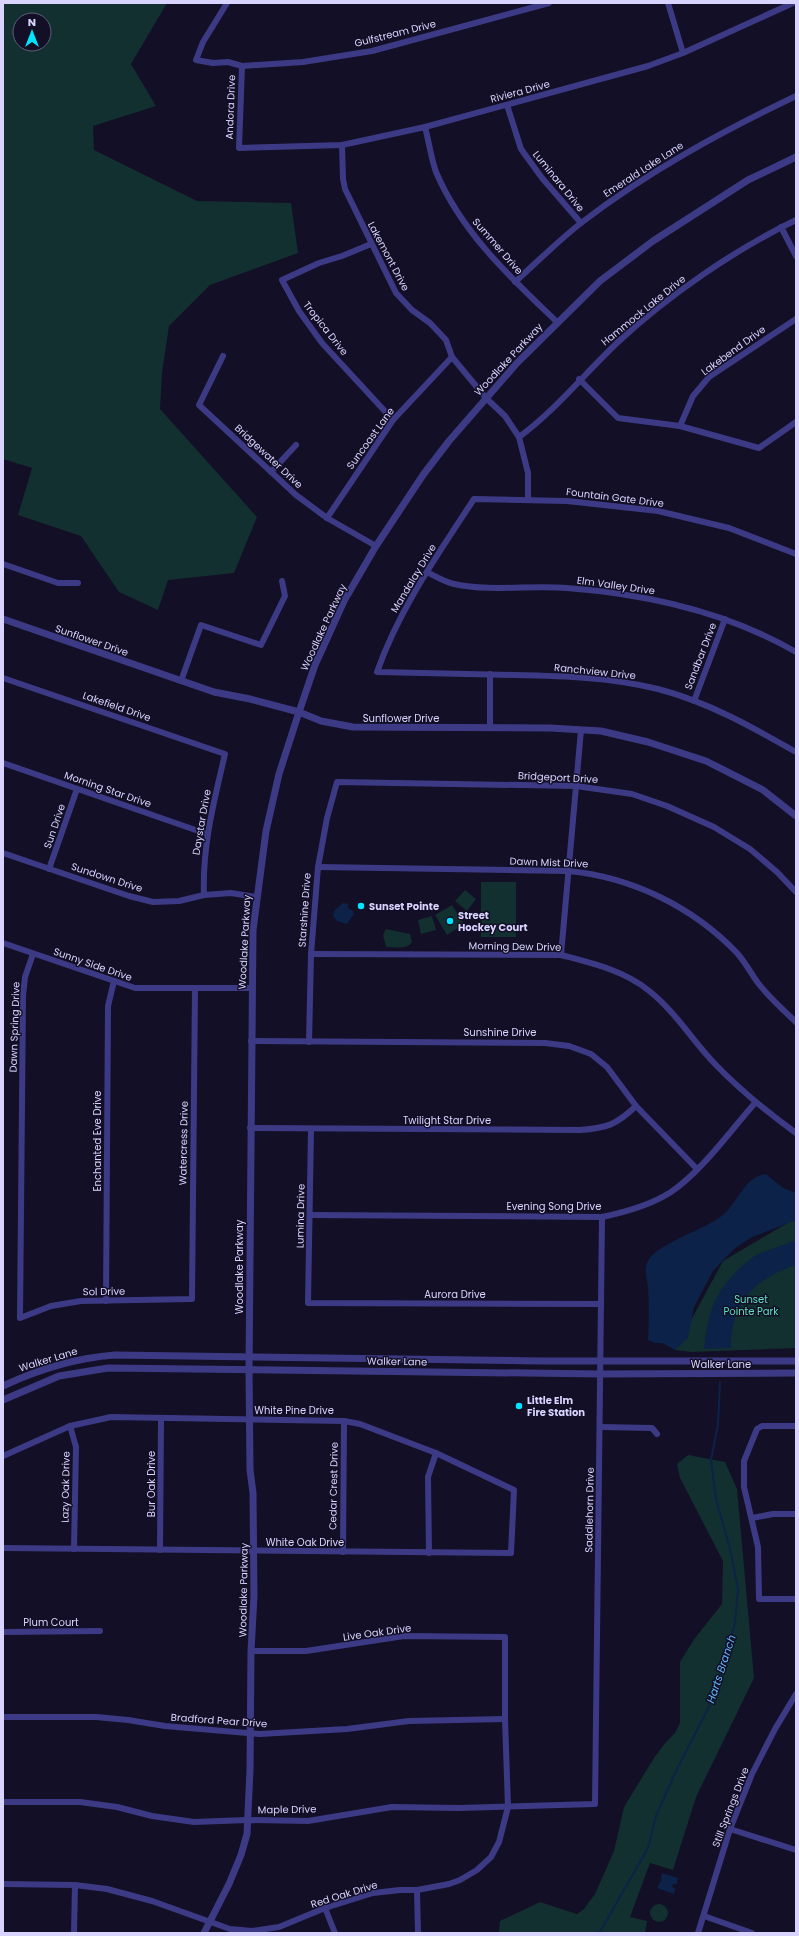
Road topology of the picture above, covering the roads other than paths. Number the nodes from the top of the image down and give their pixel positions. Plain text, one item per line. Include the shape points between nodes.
1 (227, 3) edge
2 (549, 3) edge
3 (668, 3) edge
4 (794, 3) edge
5 (683, 53) junction
6 (242, 66) junction
7 (796, 96) edge
8 (507, 105) junction
9 (425, 127) junction
10 (342, 145) junction
11 (239, 148) joint
12 (796, 157) edge
13 (796, 220) edge
14 (581, 223) junction
15 (781, 227) junction
16 (371, 244) junction
17 (796, 256) edge
18 (515, 282) junction
19 (796, 319) edge
20 (557, 322) junction
21 (223, 356) dead end
22 (452, 357) junction
23 (580, 379) junction
24 (486, 398) junction
25 (393, 420) junction
26 (796, 422) edge
27 (680, 426) junction
28 (519, 437) junction
29 (296, 446) dead end
30 (271, 472) junction
31 (474, 499) joint
32 (528, 500) junction
33 (327, 518) junction
34 (376, 546) junction
35 (796, 554) edge
36 (3, 564) edge
37 (427, 572) junction
38 (282, 581) dead end
39 (78, 583) dead end
40 (3, 619) edge
41 (725, 619) junction
42 (796, 652) edge
43 (377, 672) joint
44 (490, 674) junction
45 (3, 678) edge
46 (181, 681) junction
47 (694, 701) junction
48 (299, 712) junction
49 (490, 728) junction
50 (581, 730) junction
51 (796, 752) edge
52 (225, 754) joint
53 (3, 763) edge
54 (337, 782) joint
55 (576, 786) junction
56 (77, 789) junction
57 (796, 816) edge
58 (207, 834) junction
59 (3, 853) edge
60 (318, 867) junction
61 (49, 869) junction
62 (568, 871) junction
63 (796, 892) edge
64 (204, 895) junction
65 (256, 897) junction
66 (3, 943) edge
67 (33, 954) junction
68 (311, 954) junction
69 (561, 955) junction
70 (114, 981) junction
71 (195, 988) junction
72 (251, 988) junction
73 (796, 1022) edge
74 (251, 1041) junction
75 (309, 1042) junction
76 (755, 1103) junction
77 (636, 1106) junction
78 (250, 1128) junction
79 (311, 1129) junction
80 (796, 1133) edge
81 (697, 1170) junction
82 (310, 1215) junction
83 (602, 1217) junction
84 (192, 1299) joint
85 (106, 1301) junction
86 (308, 1302) joint
87 (601, 1304) junction
88 (20, 1318) joint
89 (249, 1356) junction
90 (601, 1361) junction
91 (796, 1361) edge
92 (249, 1369) junction
93 (796, 1373) edge
94 (601, 1374) junction
95 (3, 1386) edge
96 (3, 1400) edge
97 (161, 1418) junction
98 (250, 1420) junction
99 (344, 1421) junction
100 (70, 1426) junction
101 (796, 1426) edge
102 (600, 1427) junction
103 (657, 1434) dead end
104 (436, 1453) junction
105 (3, 1456) edge
106 (796, 1514) edge
107 (752, 1518) junction
108 (3, 1548) edge
109 (74, 1549) junction
110 (160, 1550) junction
111 (254, 1551) junction
112 (343, 1552) junction
113 (429, 1553) junction
114 (511, 1554) joint
115 (796, 1599) edge
116 (100, 1631) dead end
117 (3, 1632) edge
118 (505, 1637) joint
119 (251, 1651) junction
120 (796, 1694) edge
121 (3, 1717) edge
122 (505, 1719) junction
123 (250, 1733) junction
124 (3, 1802) edge
125 (595, 1804) joint
126 (508, 1807) junction
127 (247, 1820) junction
128 (730, 1829) junction
129 (796, 1850) edge
130 (3, 1884) edge
131 (75, 1885) junction
132 (417, 1890) junction
133 (325, 1908) junction
134 (704, 1916) junction
135 (209, 1922) junction
136 (74, 1933) edge
137 (204, 1933) edge
138 (335, 1933) edge
139 (418, 1933) edge
140 (698, 1933) edge
141 (752, 1933) edge

1 - 6 street, Gulfstream Drive via 203,42 196,60 228,62
2 - 6 street, Gulfstream Drive via 372,51 303,62
3 - 5 street
4 - 5 street, Riviera Drive
5 - 8 street, Riviera Drive via 648,66
6 - 11 street, Andora Drive
7 - 14 street, Emerald Lake Lane via 694,148
8 - 9 street, Riviera Drive
8 - 14 street, Luminara Drive via 521,149
9 - 10 street, Riviera Drive
9 - 18 street, Summer Drive via 436,170 459,216 480,244
10 - 11 street, Riviera Drive
10 - 16 street, Lakemont Drive via 345,189
12 - 20 street, Woodlake Parkway via 748,180 653,241 600,281
13 - 15 street, Hammock Lake Drive
14 - 18 street, Emerald Lake Lane
15 - 17 street
15 - 23 street, Hammock Lake Drive via 674,296 619,341
16 - 22 street, Lakemont Drive via 396,293 446,340
16 - 25 street, Tropica Drive via 282,280 298,311 322,343
18 - 20 street, Summer Drive
19 - 27 street, Lakebend Drive via 709,377 693,396
20 - 24 street, Woodlake Parkway
21 - 30 street, Bridgewater Drive via 199,405
22 - 24 street, Lakemont Drive
22 - 25 street, Suncoast Lane
23 - 27 street via 618,418
23 - 28 street, Hammock Lake Drive via 538,423
24 - 28 street, Lakemont Drive via 506,416
24 - 34 street, Woodlake Parkway via 423,475
25 - 33 street, Suncoast Lane
26 - 27 street via 759,448
28 - 32 street, Lakemont Drive via 528,472
29 - 30 street
30 - 33 street, Bridgewater Drive
31 - 32 street, Fountain Gate Drive
31 - 37 street, Mandalay Drive
32 - 35 street, Fountain Gate Drive via 658,510 730,528
33 - 34 street, Bridgewater Drive
34 - 48 street, Woodlake Parkway via 341,608 315,665
36 - 39 street via 58,583
37 - 41 street, Elm Valley Drive via 453,584 484,588 565,588 613,593 656,600
37 - 43 street, Mandalay Drive via 385,648
38 - 46 street via 284,596 260,645 201,625
40 - 46 street, Sunflower Drive
41 - 42 street, Elm Valley Drive via 772,638
41 - 47 street, Sandbar Drive
43 - 44 street, Ranchview Drive
44 - 47 street, Ranchview Drive via 574,676 621,682 658,689
44 - 49 street
45 - 52 street, Lakefield Drive
46 - 48 street, Sunflower Drive via 214,692
47 - 51 street, Ranchview Drive via 739,720
48 - 49 street, Sunflower Drive via 321,721 353,727
48 - 65 street, Woodlake Parkway via 279,774
49 - 50 street, Sunflower Drive
50 - 55 street
50 - 57 street, Sunflower Drive via 648,742 706,761 763,790
52 - 58 street, Daystar Drive
53 - 56 street, Morning Star Drive
54 - 55 street, Bridgeport Drive
54 - 60 street, Starshine Drive
55 - 62 street
55 - 63 street, Bridgeport Drive via 632,794 714,827 750,849
56 - 58 street, Morning Star Drive
56 - 61 street, Sun Drive
58 - 64 street, Daystar Drive via 203,871
59 - 61 street, Sundown Drive
60 - 62 street, Dawn Mist Drive
60 - 68 street, Starshine Drive
61 - 64 street, Sundown Drive via 153,902 179,901
62 - 69 street
62 - 73 street, Dawn Mist Drive via 618,880 678,906 708,927 738,954 759,984
64 - 65 street, Sundown Drive via 231,893
65 - 72 street, Woodlake Parkway
66 - 67 street, Sunny Side Drive
67 - 70 street, Sunny Side Drive
67 - 88 street, Dawn Spring Drive via 25,977 23,996
68 - 69 street, Morning Dew Drive
68 - 75 street, Starshine Drive
69 - 76 street, Morning Dew Drive via 622,974 647,989 672,1011 715,1064
70 - 71 street, Sunny Side Drive via 135,988
70 - 85 street, Enchanted Eve Drive via 108,1006
71 - 72 street, Sunny Side Drive
71 - 84 street, Watercress Drive
72 - 74 street, Woodlake Parkway
74 - 75 street, Sunshine Drive
74 - 78 street, Woodlake Parkway
75 - 77 street, Sunshine Drive via 545,1043 569,1046 591,1054 607,1068
76 - 80 street, Morning Dew Drive
76 - 81 street, Evening Song Drive
77 - 79 street, Twilight Star Drive via 620,1121 601,1128 580,1130
77 - 81 street, Sunshine Drive
78 - 79 street, Twilight Star Drive
78 - 89 street, Woodlake Parkway
79 - 82 street, Lumina Drive
81 - 83 street, Evening Song Drive via 665,1195 621,1213
82 - 83 street, Evening Song Drive
82 - 86 street, Lumina Drive
83 - 87 street, Saddlehorn Drive
84 - 85 street, Sol Drive
85 - 88 street, Sol Drive via 81,1301 51,1306
86 - 87 street, Aurora Drive
87 - 90 street, Saddlehorn Drive
89 - 90 street, Walker Lane
89 - 92 street, Woodlake Parkway
89 - 95 street, Walker Lane via 92,1357 35,1372
90 - 91 street, Walker Lane
90 - 94 street, Saddlehorn Drive
92 - 94 street, Walker Lane
92 - 96 street, Walker Lane via 108,1368 59,1376
92 - 98 street, Woodlake Parkway
93 - 94 street, Walker Lane
94 - 102 street, Saddlehorn Drive
97 - 98 street, White Pine Drive
97 - 100 street, White Pine Drive via 111,1418
97 - 110 street, Bur Oak Drive
98 - 99 street, White Pine Drive
98 - 111 street, Woodlake Parkway
99 - 104 street, White Pine Drive via 360,1424
99 - 112 street, Cedar Crest Drive
100 - 105 street, White Pine Drive
100 - 109 street, Lazy Oak Drive via 76,1447
101 - 107 street via 757,1428 744,1462 744,1487
102 - 103 street via 652,1428
102 - 125 street, Saddlehorn Drive
104 - 113 street via 428,1477
104 - 114 street, White Pine Drive via 514,1490
106 - 107 street via 773,1514
107 - 115 street via 758,1547 759,1599
108 - 109 street, White Oak Drive
109 - 110 street, White Oak Drive
110 - 111 street, White Oak Drive
111 - 112 street, White Oak Drive
111 - 119 street, Woodlake Parkway
112 - 113 street, White Oak Drive
113 - 114 street, White Oak Drive
116 - 117 street, Plum Court
118 - 119 street, Live Oak Drive via 404,1636 306,1651
118 - 122 street, Red Oak Drive
119 - 123 street, Woodlake Parkway
120 - 128 street, Still Springs Drive via 752,1774
121 - 123 street, Bradford Pear Drive via 96,1717
122 - 123 street, Bradford Pear Drive via 409,1721 347,1729
122 - 126 street, Red Oak Drive
123 - 127 street, Woodlake Parkway
124 - 127 street, Maple Drive via 80,1802 194,1822
125 - 126 street, Maple Drive
126 - 127 street, Maple Drive via 392,1807 308,1821
126 - 132 street, Red Oak Drive via 499,1842 484,1864 449,1884
127 - 135 street, Woodlake Parkway via 247,1834 241,1855 230,1884
128 - 129 street
128 - 134 street, Still Springs Drive
130 - 131 street, Red Oak Drive
131 - 135 street, Red Oak Drive via 107,1889 145,1899
131 - 136 street
132 - 133 street, Red Oak Drive via 373,1893
132 - 139 street
133 - 135 street, Red Oak Drive via 264,1930 240,1931
133 - 138 street
134 - 140 street, Still Springs Drive
134 - 141 street
135 - 137 street, Woodlake Parkway

